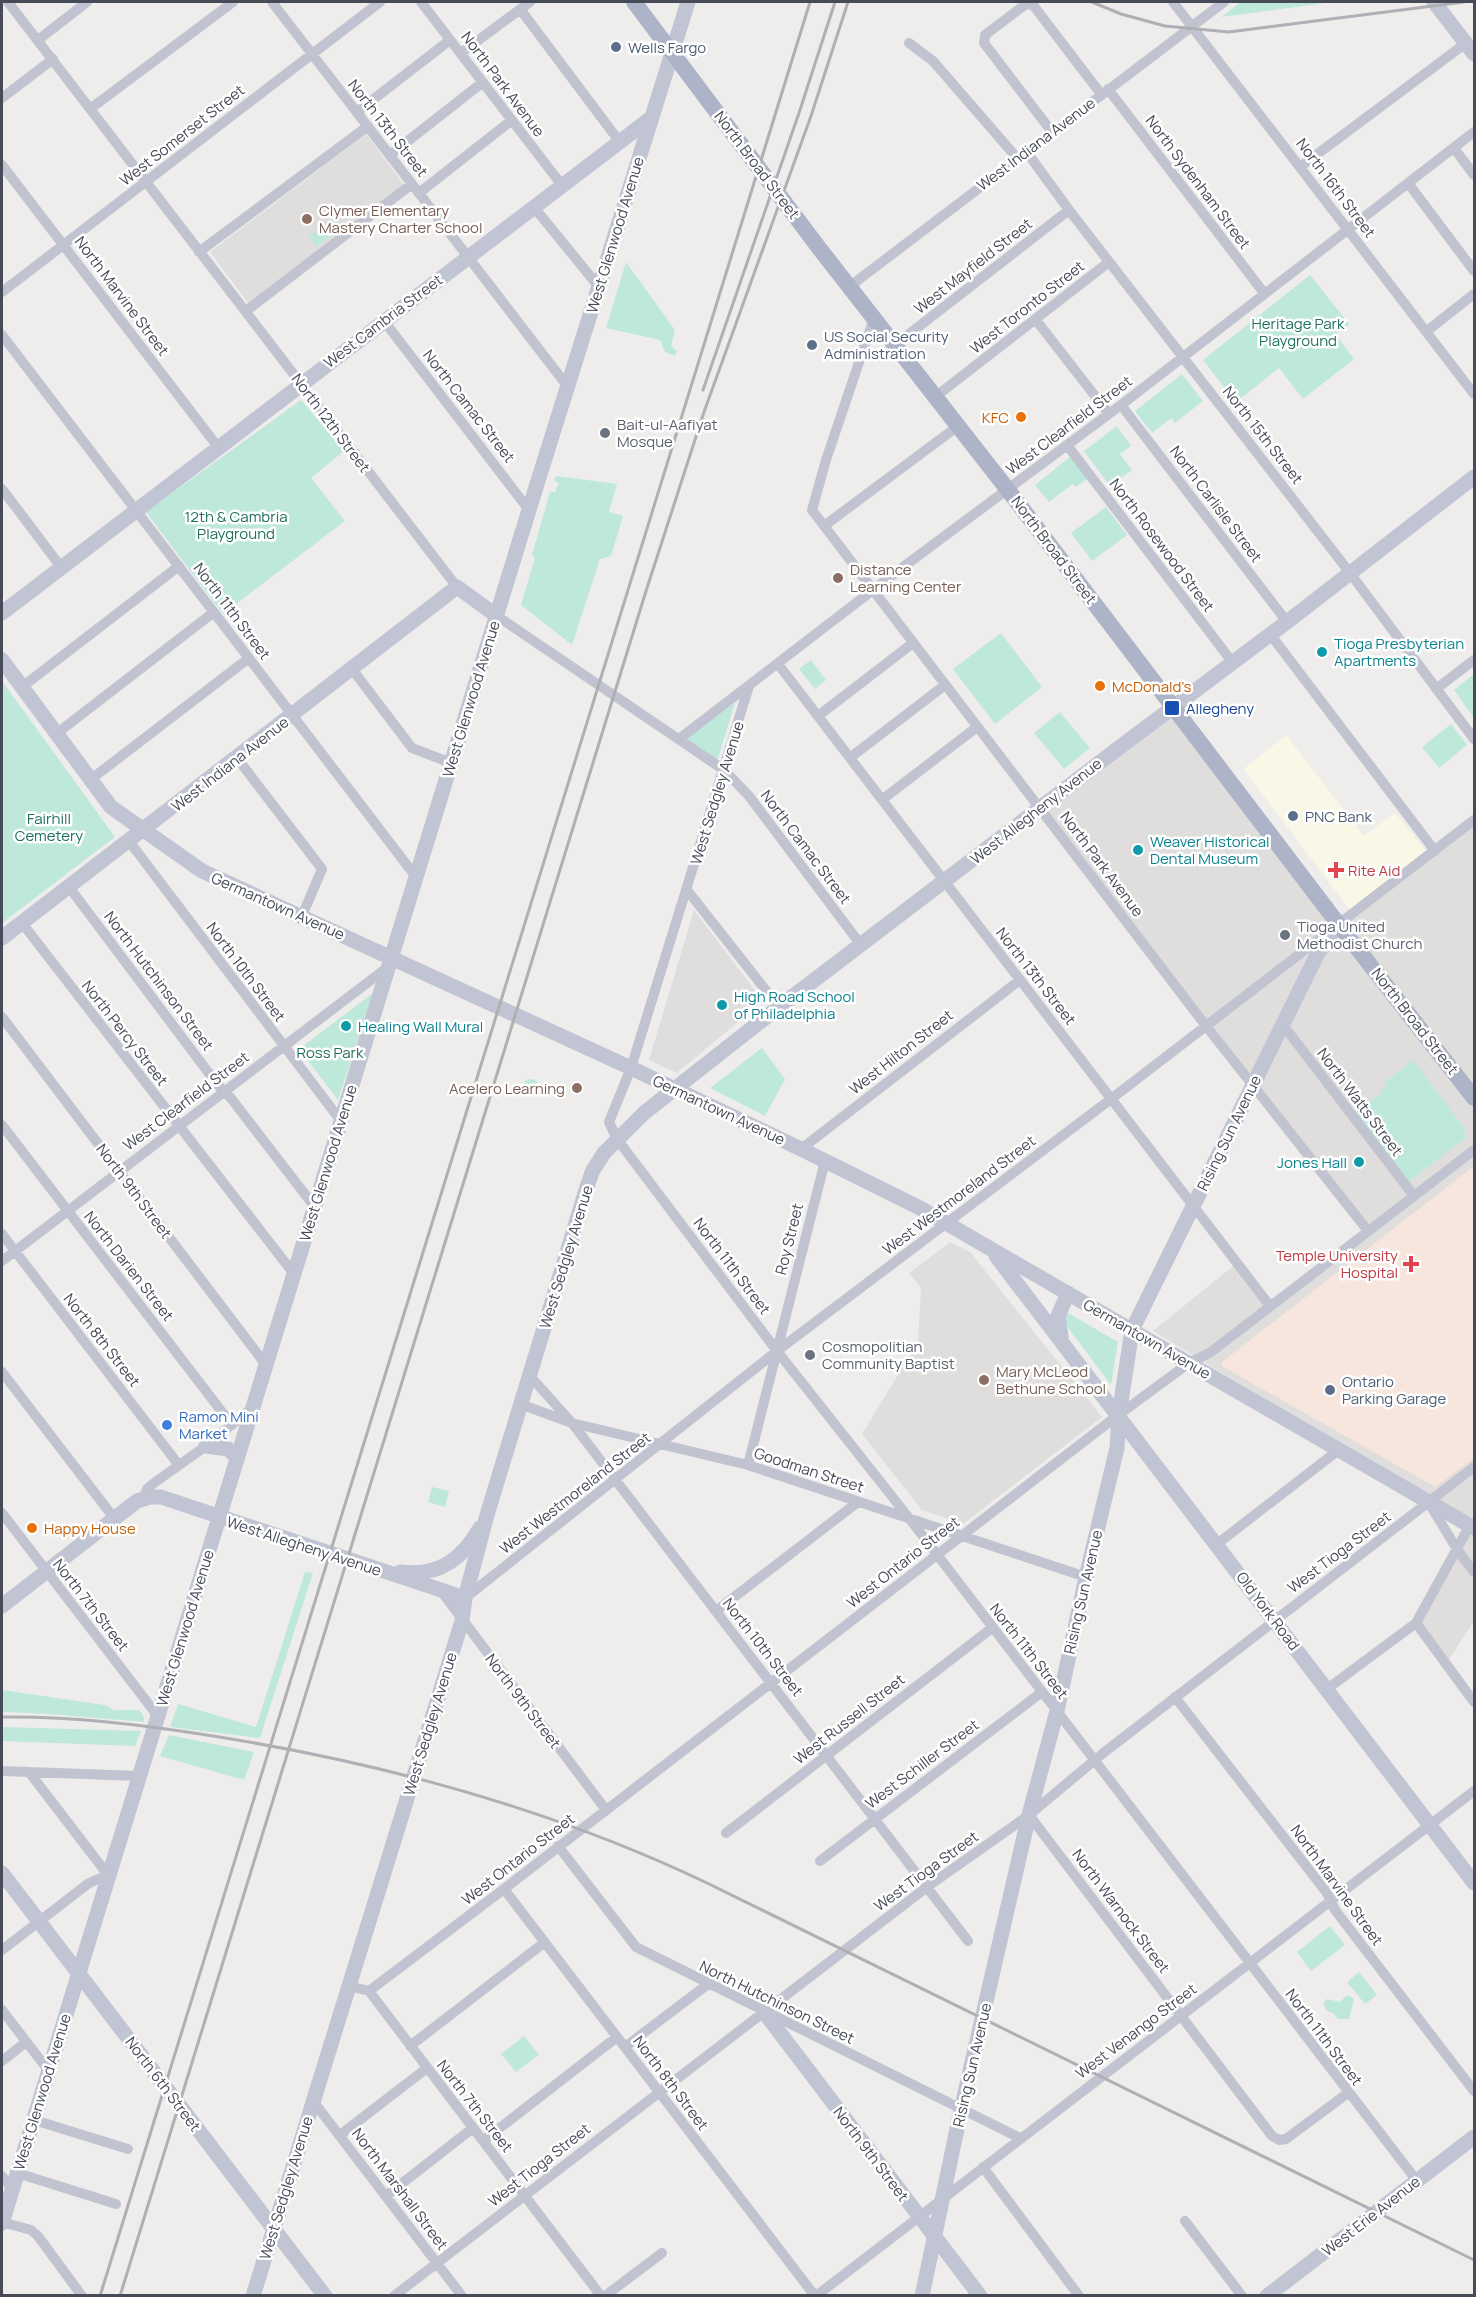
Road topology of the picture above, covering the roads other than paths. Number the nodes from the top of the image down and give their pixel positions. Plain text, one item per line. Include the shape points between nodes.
1 (8, 2) edge
2 (87, 2) edge
3 (233, 2) edge
4 (272, 2) edge
5 (380, 2) edge
6 (422, 2) edge
7 (530, 2) edge
8 (634, 2) edge
9 (688, 2) edge
10 (1173, 2) edge
11 (1224, 2) edge
12 (1434, 2) edge
13 (520, 9) junction
14 (1191, 26) junction
15 (38, 40) junction
16 (450, 40) junction
17 (909, 43) dead end
18 (1470, 48) edge
19 (672, 52) junction
20 (461, 53) junction
21 (311, 54) junction
22 (53, 59) junction
23 (483, 82) junction
24 (1105, 91) junction
25 (2, 98) edge
26 (90, 109) junction
27 (357, 112) junction
28 (651, 118) junction
29 (512, 120) junction
30 (368, 126) junction
31 (1052, 132) junction
32 (1474, 132) edge
33 (619, 141) junction
34 (1454, 148) junction
35 (390, 155) junction
36 (1022, 155) junction
37 (2, 165) edge
38 (1300, 167) junction
39 (1474, 175) edge
40 (146, 181) junction
41 (1408, 183) junction
42 (561, 184) junction
43 (416, 189) junction
44 (533, 206) junction
45 (1069, 210) junction
46 (1348, 229) junction
47 (64, 244) junction
48 (199, 252) junction
49 (466, 257) junction
50 (1109, 262) junction
51 (1474, 272) edge
52 (599, 287) junction
53 (849, 287) junction
54 (2, 292) edge
55 (1264, 293) junction
56 (1474, 294) edge
57 (246, 311) junction
58 (874, 318) junction
59 (1036, 320) junction
60 (384, 321) junction
61 (1427, 331) junction
62 (2, 335) edge
63 (895, 345) junction
64 (1184, 356) junction
65 (301, 384) junction
66 (568, 387) junction
67 (1474, 394) edge
68 (935, 397) junction
69 (1120, 405) junction
70 (1109, 414) junction
71 (958, 426) junction
72 (1067, 445) junction
73 (218, 447) junction
74 (1474, 477) edge
75 (2, 489) edge
76 (1008, 490) junction
77 (136, 510) junction
78 (529, 510) junction
79 (824, 526) junction
80 (178, 566) junction
81 (61, 567) junction
82 (1350, 573) junction
83 (457, 587) junction
84 (873, 591) junction
85 (213, 612) junction
86 (2, 614) edge
87 (497, 616) junction
88 (1287, 622) junction
89 (1270, 634) junction
90 (913, 643) junction
91 (249, 658) junction
92 (2, 660) edge
93 (1474, 660) edge
94 (1233, 663) junction
95 (778, 664) junction
96 (352, 669) junction
97 (945, 685) junction
98 (750, 686) junction
99 (22, 687) junction
100 (1436, 689) junction
101 (1173, 708) junction
102 (292, 715) junction
103 (819, 716) junction
104 (977, 727) junction
105 (56, 734) junction
106 (679, 739) junction
107 (1474, 739) edge
108 (850, 757) junction
109 (237, 758) junction
110 (452, 763) junction
111 (724, 770) junction
112 (90, 780) junction
113 (883, 800) junction
114 (1040, 808) junction
115 (1474, 820) edge
116 (143, 831) junction
117 (129, 841) junction
118 (1435, 851) junction
119 (416, 877) junction
120 (945, 882) junction
121 (69, 887) junction
122 (687, 890) junction
123 (302, 916) junction
124 (22, 923) junction
125 (1339, 925) junction
126 (2, 939) edge
127 (861, 945) junction
128 (390, 962) junction
129 (1020, 980) junction
130 (779, 1007) junction
131 (2, 1017) edge
132 (1283, 1025) junction
133 (1206, 1026) junction
134 (283, 1046) junction
135 (631, 1068) junction
136 (1253, 1083) junction
137 (676, 1089) junction
138 (224, 1090) junction
139 (1474, 1098) edge
140 (1112, 1099) junction
141 (340, 1121) junction
142 (2, 1125) edge
143 (178, 1126) junction
144 (617, 1139) junction
145 (801, 1149) junction
146 (1474, 1150) edge
147 (604, 1153) joint
148 (825, 1161) junction
149 (119, 1171) junction
150 (1414, 1196) junction
151 (314, 1206) junction
152 (1193, 1206) junction
153 (67, 1211) junction
154 (948, 1223) junction
155 (1368, 1231) junction
156 (2, 1234) edge
157 (986, 1245) junction
158 (14, 1251) junction
159 (2, 1261) edge
160 (294, 1274) junction
161 (1068, 1293) junction
162 (1270, 1306) junction
163 (1132, 1330) junction
164 (1062, 1340) junction
165 (777, 1351) junction
166 (1190, 1363) junction
167 (266, 1365) junction
168 (2, 1372) edge
169 (530, 1376) junction
170 (520, 1404) junction
171 (252, 1408) junction
172 (1119, 1415) junction
173 (572, 1423) junction
174 (232, 1425) junction
175 (661, 1444) junction
176 (206, 1446) junction
177 (1340, 1449) junction
178 (237, 1457) junction
179 (178, 1464) junction
180 (748, 1465) junction
181 (1474, 1467) edge
182 (615, 1479) junction
183 (143, 1498) junction
184 (858, 1502) junction
185 (1429, 1502) junction
186 (2, 1513) edge
187 (487, 1515) junction
188 (114, 1518) junction
189 (219, 1518) junction
190 (909, 1518) junction
191 (1472, 1527) edge
192 (961, 1536) junction
193 (1217, 1544) junction
194 (1458, 1551) junction
195 (937, 1555) junction
196 (381, 1570) junction
197 (46, 1572) junction
198 (1474, 1572) edge
199 (1086, 1577) junction
200 (441, 1591) junction
201 (465, 1598) junction
202 (2, 1606) edge
203 (716, 1611) junction
204 (1275, 1620) junction
205 (462, 1621) junction
206 (1416, 1623) junction
207 (992, 1628) junction
208 (771, 1682) junction
209 (1327, 1689) junction
210 (1042, 1692) junction
211 (1175, 1697) junction
212 (1474, 1702) edge
213 (1057, 1711) junction
214 (157, 1718) junction
215 (827, 1755) junction
216 (1094, 1760) junction
217 (2, 1771) edge
218 (29, 1772) junction
219 (138, 1776) junction
220 (1474, 1791) edge
221 (606, 1810) junction
222 (1029, 1815) junction
223 (876, 1818) junction
224 (1430, 1824) junction
225 (726, 1833) dead end
226 (558, 1846) junction
227 (820, 1861) dead end
228 (2, 1875) edge
229 (108, 1875) junction
230 (1474, 1883) edge
231 (927, 1887) junction
232 (504, 1889) junction
233 (1331, 1901) junction
234 (38, 1921) junction
235 (968, 1941) dead end
236 (544, 1942) junction
237 (2, 1950) edge
238 (1250, 1963) junction
239 (79, 1974) junction
240 (708, 1984) junction
241 (350, 1986) junction
242 (369, 1991) junction
243 (2, 2010) edge
244 (764, 2012) junction
245 (1181, 2017) junction
246 (617, 2037) junction
247 (26, 2042) junction
248 (410, 2046) junction
249 (625, 2047) junction
250 (2, 2061) edge
251 (427, 2068) junction
252 (48, 2070) junction
253 (1474, 2091) edge
254 (659, 2092) junction
255 (1348, 2093) junction
256 (314, 2101) junction
257 (961, 2110) junction
258 (34, 2120) junction
259 (473, 2128) junction
260 (340, 2134) junction
261 (1474, 2137) edge
262 (1020, 2138) junction
263 (483, 2140) junction
264 (128, 2149) dead end
265 (983, 2167) junction
266 (9, 2174) edge
267 (1417, 2181) junction
268 (387, 2195) junction
269 (525, 2196) junction
270 (942, 2198) junction
271 (116, 2204) dead end
272 (918, 2217) junction
273 (1185, 2221) dead end
274 (2, 2222) edge
275 (274, 2228) junction
276 (935, 2238) junction
277 (662, 2253) dead end
278 (437, 2262) junction
279 (82, 2295) edge
280 (253, 2295) edge
281 (325, 2295) edge
282 (394, 2295) edge
283 (462, 2295) edge
284 (601, 2295) edge
285 (605, 2295) edge
286 (816, 2295) edge
287 (922, 2295) edge
288 (980, 2295) edge
289 (1079, 2295) edge
290 (1242, 2295) edge
291 (1268, 2295) edge

1 - 15 street, North 12th Street
2 - 15 street
3 - 26 street
4 - 21 street, North 13th Street
5 - 21 street, West Somerset Street
6 - 16 street, North Park Avenue
7 - 13 street
8 - 19 main road, North Broad Street
9 - 19 street, West Glenwood Avenue
10 - 14 street, North 16th Street
11 - 14 street, West Indiana Avenue
12 - 18 street
13 - 20 street
13 - 33 street
14 - 24 street, West Indiana Avenue
14 - 38 street, North 16th Street
15 - 22 street, North 12th Street
16 - 20 street, North Park Avenue
16 - 27 street
17 - 36 street, North 15th Street via 936,64
18 - 38 street
19 - 28 street, West Glenwood Avenue
19 - 53 main road, North Broad Street
20 - 23 street, North Park Avenue
21 - 27 street, North 13th Street
21 - 40 street, West Somerset Street
22 - 25 street
22 - 26 street, North 12th Street
23 - 29 street, North Park Avenue
23 - 35 street
24 - 31 street, West Indiana Avenue
24 - 31 street, North Sydenham Street via 1033,5 1026,4 985,35 984,44
24 - 55 street, North Sydenham Street
26 - 40 street, North 12th Street
27 - 30 street, North 13th Street
28 - 33 street, West Cambria Street
28 - 52 street, West Glenwood Avenue
29 - 42 street, North Park Avenue
29 - 43 street
30 - 35 street, North 13th Street
30 - 48 street
31 - 36 street, West Indiana Avenue
32 - 34 street, West Clearfield Street
33 - 42 street, West Cambria Street
34 - 39 street
34 - 41 street, West Clearfield Street
35 - 43 street, North 13th Street
36 - 45 street, North 15th Street
36 - 53 street, West Indiana Avenue
37 - 47 street, North Marvine Street
38 - 46 street, North 16th Street
40 - 47 street, West Somerset Street
40 - 48 street, North 12th Street
41 - 46 street, West Clearfield Street
41 - 51 street
42 - 44 street, West Cambria Street
43 - 49 street, North 13th Street
43 - 57 street
44 - 49 street, West Cambria Street
44 - 52 street
45 - 50 street, North 15th Street
45 - 63 street, West Mayfield Street
46 - 55 street, West Clearfield Street
46 - 61 street, North 16th Street
47 - 54 street, West Somerset Street
47 - 73 street, North Marvine Street
48 - 57 street, North 12th Street
49 - 60 street, West Cambria Street
49 - 66 street, North 13th Street
50 - 59 street, West Toronto Street
50 - 64 street, North 15th Street
52 - 66 street, West Glenwood Avenue
53 - 58 main road, North Broad Street
55 - 64 street, West Clearfield Street
56 - 61 street
57 - 65 street, North 12th Street
58 - 63 main road, North Broad Street
58 - 79 street, North Park Avenue via 812,510
59 - 68 street, West Toronto Street
59 - 70 street
60 - 65 street, West Cambria Street
60 - 78 street, North Camac Street
61 - 67 street, North 16th Street
62 - 77 street, North 11th Street
63 - 68 main road, North Broad Street
64 - 69 street, West Clearfield Street
64 - 82 street, North 15th Street
65 - 73 street, West Cambria Street
65 - 83 street, North 12th Street
66 - 78 street, West Glenwood Avenue
68 - 71 main road, North Broad Street
69 - 70 street, West Clearfield Street
69 - 88 street, North Carlisle Street
70 - 72 street, West Clearfield Street
71 - 76 main road, North Broad Street
71 - 79 street
72 - 76 street, West Clearfield Street
72 - 94 street, North Rosewood Street
73 - 77 street, West Cambria Street
74 - 82 street, West Allegheny Avenue
75 - 81 street
76 - 84 street, West Clearfield Street
76 - 101 main road, North Broad Street
77 - 80 street, North 11th Street
77 - 81 street, West Cambria Street
78 - 87 street, West Glenwood Avenue
79 - 84 street, North Park Avenue
80 - 85 street, North 11th Street
80 - 99 street
81 - 86 street, West Cambria Street
82 - 88 street, West Allegheny Avenue
82 - 100 street, North 15th Street
83 - 87 street, North 12th Street
83 - 96 street, West Indiana Avenue
84 - 90 street, North Park Avenue
84 - 95 street, West Clearfield Street
85 - 91 street, North 11th Street
85 - 105 street
87 - 106 street, North 12th Street
87 - 110 street, West Glenwood Avenue
88 - 89 street, West Allegheny Avenue
89 - 94 street, West Allegheny Avenue
89 - 118 street
90 - 97 street, North Park Avenue
90 - 103 street
91 - 102 street, North 11th Street
91 - 112 street
92 - 99 street, Germantown Avenue
93 - 100 street
94 - 101 street, West Allegheny Avenue
95 - 98 street, West Clearfield Street
95 - 103 street, North 13th Street
96 - 102 street, West Indiana Avenue
96 - 110 street via 412,748
97 - 104 street, North Park Avenue
97 - 108 street
98 - 106 street, West Clearfield Street
98 - 111 street, West Sedgley Avenue
99 - 105 street, Germantown Avenue
100 - 107 street, North 15th Street
101 - 114 street, West Allegheny Avenue
101 - 125 main road, North Broad Street
102 - 109 street, West Indiana Avenue
102 - 119 street, North 11th Street
103 - 108 street, North 13th Street
104 - 113 street
104 - 114 street, North Park Avenue
105 - 112 street, Germantown Avenue
106 - 111 street, North 12th Street
108 - 113 street, North 13th Street
109 - 116 street, West Indiana Avenue
109 - 123 street via 322,869
110 - 119 street, West Glenwood Avenue
111 - 122 street, West Sedgley Avenue
111 - 127 street, North Camac Street via 749,796
112 - 116 street, Germantown Avenue via 111,807
113 - 120 street, North 13th Street
114 - 120 street, West Allegheny Avenue
114 - 133 street, North Park Avenue
115 - 118 street, West Westmoreland Street
116 - 117 street, West Indiana Avenue
116 - 123 street, Germantown Avenue via 222,882
117 - 121 street, West Indiana Avenue
117 - 134 street, North 10th Street
118 - 125 street, West Westmoreland Street
119 - 128 street, West Glenwood Avenue
120 - 127 street, West Allegheny Avenue
120 - 129 street, North 13th Street
121 - 124 street, West Indiana Avenue
121 - 138 street, North Hutchinson Street
122 - 130 street
122 - 135 street, West Sedgley Avenue
123 - 128 street, Germantown Avenue
124 - 126 street, West Indiana Avenue
124 - 143 street, North Percy Street
125 - 132 street, Rising Sun Avenue via 1318,953
125 - 133 street, West Westmoreland Street
125 - 139 main road, North Broad Street
127 - 130 street, West Allegheny Avenue
128 - 134 street, West Clearfield Street
128 - 135 street, Germantown Avenue
128 - 141 street, West Glenwood Avenue
129 - 140 street, North 13th Street
129 - 145 street, West Hilton Street
130 - 137 street, West Allegheny Avenue
131 - 149 street, North 9th Street
132 - 136 street, Rising Sun Avenue
132 - 150 street, North Watts Street
133 - 136 street, North Park Avenue
133 - 140 street, West Westmoreland Street
134 - 138 street, West Clearfield Street
134 - 141 street, North 10th Street
135 - 137 street, Germantown Avenue
135 - 144 street, West Sedgley Avenue via 609,1122
136 - 152 street, Rising Sun Avenue
136 - 155 street, North Park Avenue
137 - 144 street, West Allegheny Avenue
137 - 145 street, Germantown Avenue
138 - 143 street, West Clearfield Street
138 - 151 street, North Hutchinson Street
140 - 152 street, North 13th Street
140 - 154 street, West Westmoreland Street
141 - 151 street, West Glenwood Avenue
142 - 153 street, North Darien Street
143 - 149 street, West Clearfield Street
143 - 160 street, North Percy Street
144 - 147 street, West Allegheny Avenue
144 - 165 street, North 11th Street
145 - 148 street, Germantown Avenue
146 - 150 street, West Ontario Street
147 - 169 street, West Sedgley Avenue via 592,1172
148 - 154 street, Germantown Avenue
148 - 165 street, Roy Street
149 - 153 street, West Clearfield Street
149 - 167 street, North 9th Street
150 - 155 street, West Ontario Street
151 - 160 street, West Glenwood Avenue
152 - 162 street, North 13th Street
152 - 163 street, Rising Sun Avenue
153 - 158 street, West Clearfield Street
153 - 174 street, North Darien Street
154 - 157 street, Germantown Avenue
154 - 165 street, West Westmoreland Street
155 - 162 street, West Ontario Street
156 - 158 street, North 8th Street
157 - 161 street, Germantown Avenue
157 - 164 street, Old York Road
158 - 159 street, West Clearfield Street
158 - 179 street, North 8th Street
160 - 167 street, West Glenwood Avenue
161 - 163 street, Germantown Avenue
161 - 164 street via 1058,1316
162 - 166 street, West Ontario Street via 1211,1352
163 - 166 street, Germantown Avenue
163 - 172 street, Rising Sun Avenue
164 - 172 street, Old York Road
165 - 175 street, West Westmoreland Street
165 - 180 street, Roy Street
165 - 190 street, North 11th Street
166 - 172 street, West Ontario Street
166 - 177 street, Germantown Avenue
167 - 171 street, West Glenwood Avenue
168 - 188 street
169 - 170 street, West Sedgley Avenue
169 - 173 street, North 10th Street
170 - 173 street, Goodman Street
170 - 187 street, West Sedgley Avenue
171 - 174 street
171 - 178 street, West Glenwood Avenue
172 - 192 street, West Ontario Street
172 - 193 street, Old York Road
172 - 199 street, Rising Sun Avenue via 1117,1448
173 - 175 street, Goodman Street
173 - 182 street, North 10th Street
174 - 176 street
175 - 180 street, Goodman Street
175 - 182 street, West Westmoreland Street
176 - 178 street via 228,1449
176 - 179 street
177 - 185 street, Germantown Avenue
177 - 193 street
178 - 189 street, West Glenwood Avenue
179 - 183 street via 147,1489
180 - 184 street, Goodman Street
181 - 185 street, West Tioga Street
182 - 201 street, West Westmoreland Street
182 - 203 street, North 10th Street
183 - 188 street
183 - 189 street, West Allegheny Avenue via 162,1497
184 - 190 street, Goodman Street
184 - 203 street
185 - 191 street, Germantown Avenue
185 - 194 street
185 - 204 street, West Tioga Street
186 - 197 street, North 7th Street
187 - 196 street via 454,1561 418,1572
187 - 201 street, West Sedgley Avenue
188 - 197 street
189 - 196 street, West Allegheny Avenue
189 - 214 street, West Glenwood Avenue
190 - 192 street, Goodman Street
190 - 195 street, North 11th Street
191 - 194 street
192 - 195 street, West Ontario Street
192 - 199 street, Goodman Street
193 - 204 street, Old York Road
194 - 198 street
194 - 206 street
195 - 207 street, North 11th Street
195 - 208 street, West Ontario Street
196 - 200 street, West Allegheny Avenue
197 - 202 street
197 - 214 street, North 7th Street
199 - 213 street, Rising Sun Avenue
200 - 201 street, West Allegheny Avenue
200 - 205 street, North 9th Street
201 - 205 street, West Sedgley Avenue
203 - 208 street, North 10th Street
204 - 209 street, Old York Road
204 - 211 street, West Tioga Street
205 - 221 street, North 9th Street
205 - 241 street, West Sedgley Avenue
206 - 209 street
206 - 212 street
207 - 210 street, North 11th Street
207 - 215 street, West Russell Street
208 - 215 street, North 10th Street
208 - 221 street, West Ontario Street
209 - 224 street, Old York Road
210 - 213 street, North 11th Street
210 - 223 street, West Schiller Street
211 - 216 street, West Tioga Street
211 - 233 street, North Marvine Street
213 - 216 street, North 11th Street
213 - 222 street, Rising Sun Avenue
214 - 219 street, West Glenwood Avenue
215 - 223 street, North 10th Street
215 - 225 street, West Russell Street
216 - 222 street, West Tioga Street
216 - 238 street, North 11th Street
217 - 218 street
218 - 219 street
218 - 229 street
219 - 229 street, West Glenwood Avenue
220 - 224 street, West Venango Street
221 - 226 street, West Ontario Street
222 - 231 street, West Tioga Street
222 - 245 street, North Warnock Street
222 - 257 street, Rising Sun Avenue
223 - 227 street, West Schiller Street
223 - 231 street, North 10th Street
224 - 230 street, Old York Road
224 - 233 street, West Venango Street
226 - 232 street, West Ontario Street
226 - 240 street, North Hutchinson Street via 636,1947
228 - 234 street, North 6th Street
229 - 234 street via 89,1883
229 - 239 street, West Glenwood Avenue
231 - 235 street, North 10th Street
231 - 244 street, West Tioga Street
232 - 236 street, North 8th Street
232 - 242 street, West Ontario Street
233 - 238 street, West Venango Street
233 - 253 street, North Marvine Street
234 - 237 street
234 - 239 street, North 6th Street
236 - 246 street, North 8th Street
236 - 248 street
238 - 245 street, West Venango Street
238 - 255 street, North 11th Street
239 - 252 street, West Glenwood Avenue
239 - 275 street, North 6th Street
240 - 244 street, North Hutchinson Street
240 - 249 street
241 - 242 street
241 - 256 street, West Sedgley Avenue
242 - 248 street, North 7th Street
243 - 247 street
244 - 254 street, West Tioga Street
244 - 257 street, North Hutchinson Street
244 - 272 street, North 9th Street
245 - 255 street, North Warnock Street via 1277,2140 1286,2139
245 - 262 street, West Venango Street
246 - 249 street, North 8th Street
246 - 263 street
247 - 250 street
247 - 252 street
248 - 251 street, North 7th Street
249 - 254 street, North 8th Street
251 - 259 street, North 7th Street
251 - 260 street
252 - 258 street, West Glenwood Avenue
254 - 269 street, West Tioga Street
254 - 286 street, North 8th Street
255 - 267 street, North 11th Street
256 - 260 street, North Marshall Street
256 - 275 street, West Sedgley Avenue
257 - 262 street, North Hutchinson Street
257 - 270 street, Rising Sun Avenue
258 - 264 street
258 - 266 street, West Glenwood Avenue
259 - 263 street, North 7th Street
259 - 268 street
260 - 268 street, North Marshall Street
261 - 267 street, West Erie Avenue
262 - 265 street, West Venango Street
263 - 269 street, North 7th Street
265 - 270 street, West Venango Street
265 - 289 street
266 - 271 street
266 - 274 street, West Glenwood Avenue via 12,2189
267 - 291 street, West Erie Avenue
268 - 278 street, North Marshall Street
269 - 278 street, West Tioga Street
269 - 284 street, North 7th Street
270 - 272 street, West Venango Street
270 - 276 street, Rising Sun Avenue
272 - 276 street, North 9th Street
272 - 286 street, West Venango Street
273 - 290 street
274 - 279 street via 31,2230 38,2236
275 - 280 street, West Sedgley Avenue
275 - 281 street, North 6th Street
276 - 287 street, Rising Sun Avenue
276 - 288 street, North 9th Street
277 - 285 street
278 - 282 street, West Tioga Street
278 - 283 street, North Marshall Street

